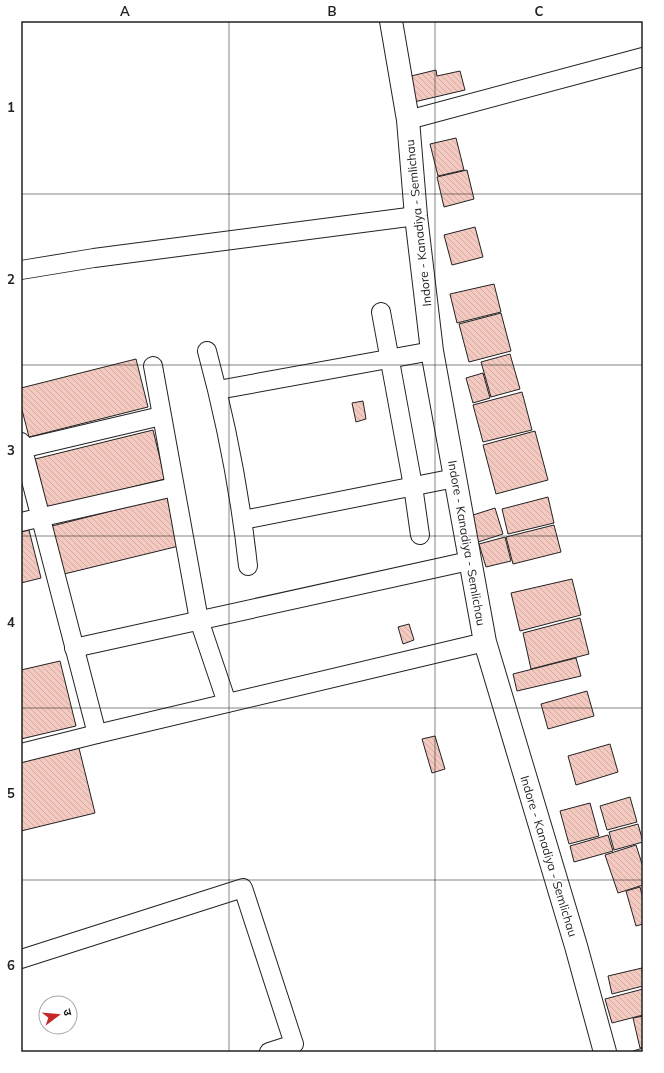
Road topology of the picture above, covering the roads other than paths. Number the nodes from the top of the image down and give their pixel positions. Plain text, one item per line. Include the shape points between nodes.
1 (390, 21) edge
2 (643, 57) edge
3 (408, 120) junction
4 (416, 216) junction
5 (21, 270) edge
6 (381, 312) dead end
7 (207, 351) dead end
8 (432, 351) junction
9 (388, 359) junction
10 (153, 366) dead end
11 (218, 390) junction
12 (161, 416) junction
13 (22, 446) edge
14 (455, 478) junction
15 (413, 486) junction
16 (174, 487) junction
17 (40, 517) junction
18 (243, 520) junction
19 (21, 522) edge
20 (420, 535) dead end
21 (469, 560) junction
22 (248, 566) dead end
23 (199, 620) junction
24 (485, 642) junction
25 (74, 648) junction
26 (227, 703) junction
27 (97, 734) junction
28 (21, 753) edge
29 (21, 959) edge
30 (295, 1048) edge
31 (268, 1052) edge
32 (605, 1052) edge

1 - 3 main road, Indore - Kanadiya - Semlichau
2 - 3 street
3 - 4 main road, Indore - Kanadiya - Semlichau
4 - 5 street via 94,258
4 - 8 main road, Indore - Kanadiya - Semlichau
6 - 9 street
7 - 11 street
8 - 9 street
8 - 14 main road, Indore - Kanadiya - Semlichau
9 - 11 street
9 - 15 street
10 - 12 street
11 - 18 street
12 - 13 street
12 - 16 street
13 - 17 street
14 - 15 street
14 - 21 main road, Indore - Kanadiya - Semlichau
15 - 18 street
15 - 20 street
16 - 17 street
16 - 23 street
17 - 19 street
17 - 25 street
18 - 22 street
21 - 23 street
21 - 24 main road, Indore - Kanadiya - Semlichau
23 - 25 street
23 - 26 street
24 - 26 street
24 - 32 main road, Indore - Kanadiya - Semlichau
25 - 27 street
26 - 27 street
27 - 28 street
29 - 30 street via 243,888
30 - 31 street

